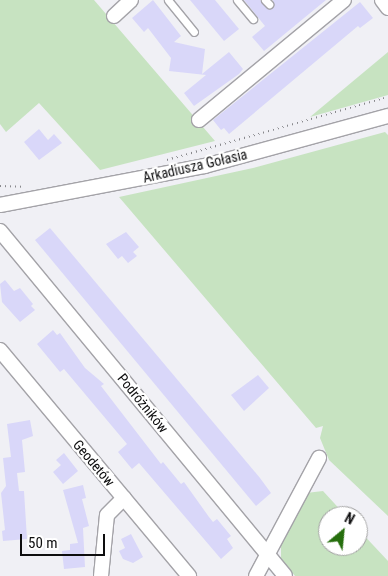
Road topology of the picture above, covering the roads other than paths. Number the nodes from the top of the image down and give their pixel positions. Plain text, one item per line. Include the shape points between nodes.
1 (131, 0) edge
2 (168, 0) edge
3 (237, 0) edge
4 (344, 0) edge
5 (382, 0) edge
6 (388, 8) edge
7 (114, 16) dead end
8 (253, 19) dead end
9 (194, 32) dead end
10 (388, 116) edge
11 (199, 120) dead end
12 (0, 205) edge
13 (0, 231) edge
14 (0, 350) edge
15 (5, 367) edge
16 (319, 458) dead end
17 (124, 498) junction
18 (267, 555) junction
19 (101, 576) edge
20 (188, 576) edge
21 (256, 576) edge
22 (285, 576) edge

1 - 7 street
2 - 9 lane
3 - 8 lane
4 - 11 street
5 - 6 street
10 - 12 street, Arkadiusza Gołasia via 205,166
13 - 18 street, Podróżników
14 - 15 street, Geodetów
15 - 17 street, Geodetów
16 - 18 street
17 - 19 street via 107,515
17 - 20 street, Geodetów
18 - 21 street
18 - 22 street, Podróżników

